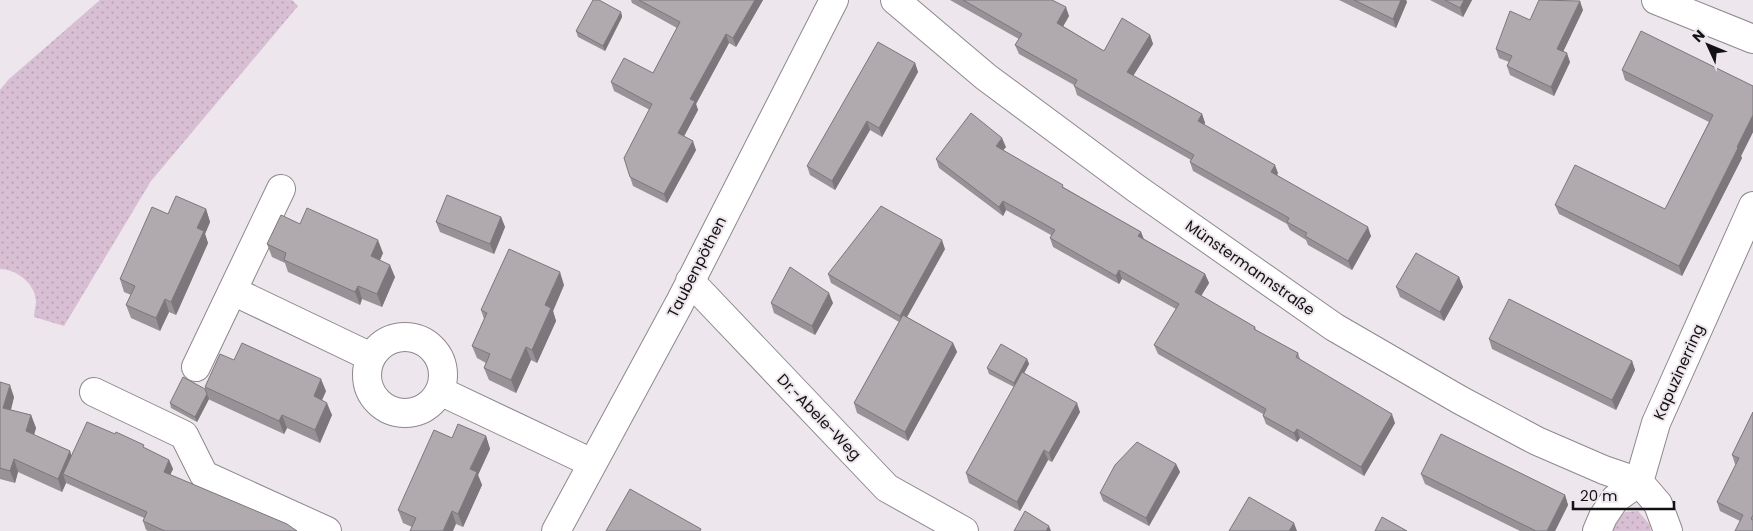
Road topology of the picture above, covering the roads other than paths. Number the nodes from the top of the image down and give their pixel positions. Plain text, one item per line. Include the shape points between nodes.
1 (834, 0) edge
2 (895, 0) edge
3 (1656, 0) edge
4 (1753, 40) edge
5 (281, 189) dead end
6 (1752, 211) edge
7 (690, 281) junction
8 (232, 291) junction
9 (371, 357) junction
10 (196, 368) dead end
11 (440, 391) junction
12 (94, 392) dead end
13 (592, 463) junction
14 (1639, 482) junction
15 (327, 531) edge
16 (556, 531) edge
17 (964, 531) edge
18 (1597, 531) edge
19 (1668, 531) edge

1 - 7 street, Taubenpöthen
2 - 14 street, Münstermannstraße via 994,82 1136,189 1334,327 1537,441
3 - 4 street
5 - 8 street
6 - 14 street, Kapuzinerring via 1656,423
7 - 13 street, Taubenpöthen
7 - 17 street, Dr.-Abele-Weg via 887,488
8 - 9 street
8 - 10 street
9 - 11 street via 381,344 393,338 407,336 420,339 440,356 443,381
9 - 11 street via 367,382 372,394 392,411 406,414 419,411 431,404
11 - 13 street
12 - 15 street via 184,435 204,475
13 - 16 street, Taubenpöthen
14 - 18 street via 1615,499
14 - 19 street via 1658,504

